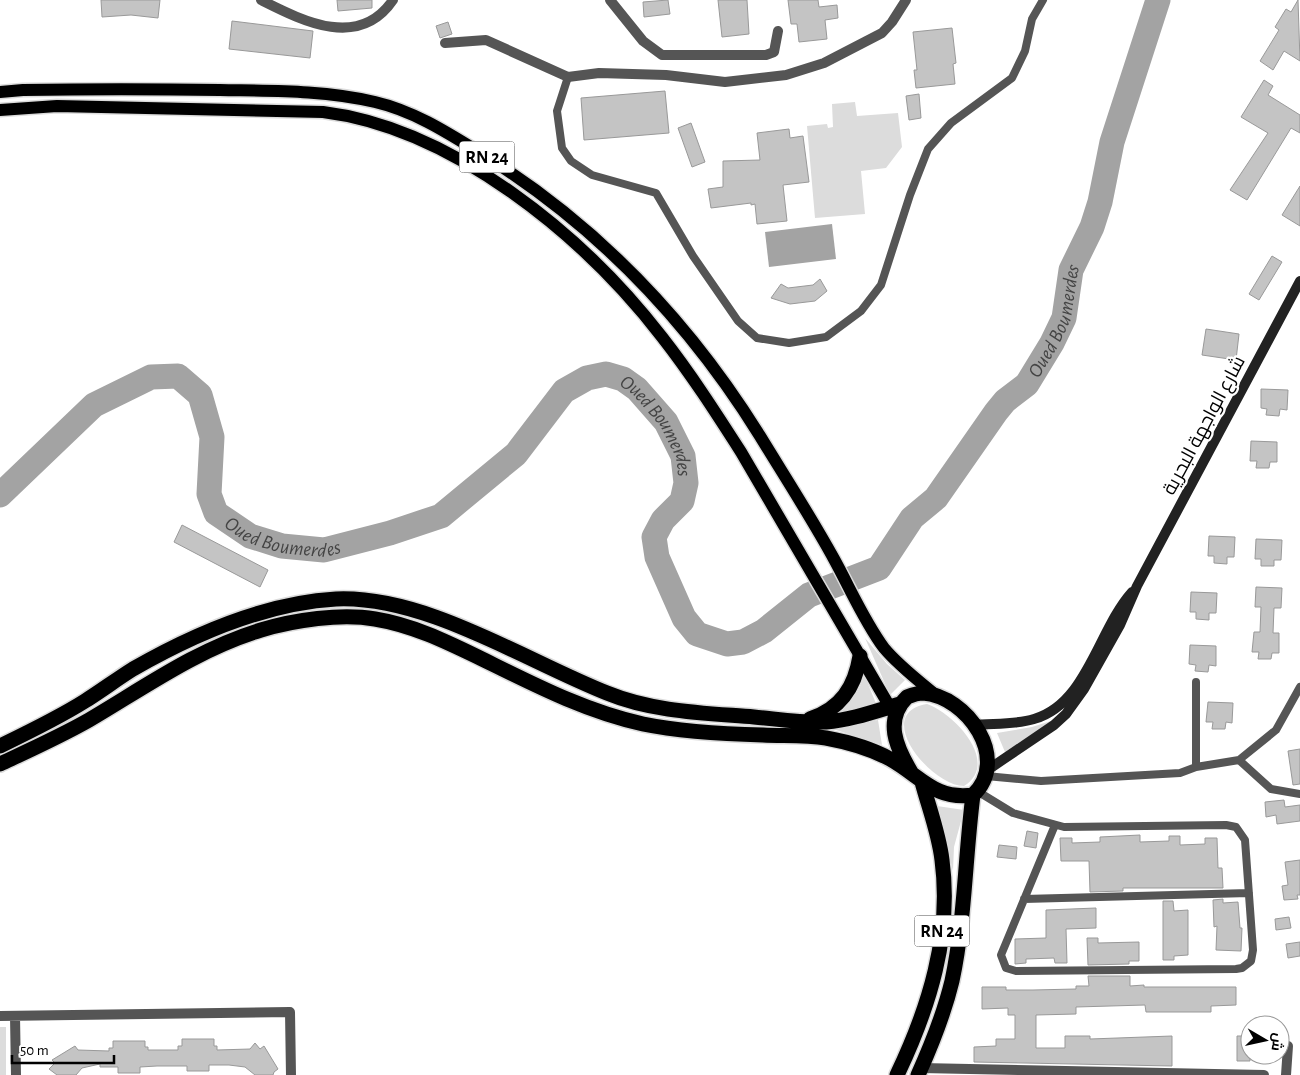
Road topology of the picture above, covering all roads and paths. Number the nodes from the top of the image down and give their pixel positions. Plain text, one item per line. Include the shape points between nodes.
1 (261, 0) edge
2 (393, 0) edge
3 (610, 0) edge
4 (906, 0) edge
5 (1043, 0) edge
6 (778, 31) dead end
7 (446, 43) dead end
8 (568, 77) junction
9 (0, 92) edge
10 (0, 110) edge
11 (1300, 281) edge
12 (1137, 586) junction
13 (860, 656) junction
14 (1196, 682) dead end
15 (1300, 687) edge
16 (938, 697) junction
17 (895, 709) junction
18 (804, 721) junction
19 (973, 724) junction
20 (0, 746) edge
21 (1239, 760) junction
22 (0, 764) edge
23 (1196, 767) junction
24 (987, 773) junction
25 (917, 777) junction
26 (975, 793) junction
27 (1300, 794) edge
28 (1054, 826) junction
29 (1249, 893) junction
30 (1024, 898) junction
31 (0, 1016) edge
32 (16, 1016) junction
33 (920, 1072) edge
34 (16, 1075) edge
35 (291, 1075) edge
36 (897, 1075) edge
37 (1264, 1075) edge

1 - 2 street via 333,28 349,28 378,18
3 - 6 street via 643,41 662,55 766,55 774,52
4 - 8 street via 882,33 824,63 786,75 725,82 666,75 599,73
5 - 8 lane via 1032,19 1025,51 1012,78 951,123 928,149 881,285 861,311 826,337 789,343 757,338 738,321 692,256 656,193 592,175 571,161 562,148 558,111
7 - 8 street via 486,40
9 - 16 main road, RN 24 via 49,89 307,91 377,102 434,125 520,180 575,221 628,267 707,358 817,528 891,656
10 - 13 main road, RN 24 via 57,106 322,112 383,124 410,134 462,162 521,200 574,244 621,288 662,336 714,410
11 - 12 main road, شارع الواجهة البحرية
12 - 19 main road, شارع الواجهة البحرية via 1118,610 1076,687 1057,709 1032,720
12 - 24 main road, شارع الواجهة البحرية via 1120,625 1066,714
13 - 17 main road, RN 24
13 - 18 highway via 857,674 843,698 822,715
14 - 23 lane
15 - 21 lane via 1276,730
16 - 17 highway via 921,693 908,696
16 - 19 highway via 953,704
17 - 18 highway via 844,720
17 - 25 highway via 897,747
18 - 20 highway via 672,709 636,702 608,694 423,613 367,600 338,599 270,611 213,630 134,669 55,718
19 - 24 highway via 986,748
21 - 23 lane
21 - 27 lane via 1271,789
22 - 25 highway via 88,720 181,663 221,645 262,629 349,616 405,625 598,712 643,724 699,732 822,737 868,749
23 - 24 lane via 1180,773 1041,781
24 - 26 highway
25 - 26 highway via 950,796
25 - 36 highway, RN 24 via 942,858 945,914 932,982
26 - 28 lane via 1013,813
26 - 33 highway, RN 24 via 956,958 937,1032
28 - 29 lane via 1231,825 1245,840
28 - 30 lane
29 - 30 lane
29 - 30 lane via 1253,956 1247,966 1236,968 1011,970 1003,964 1001,955
31 - 32 street
32 - 34 street
32 - 35 street via 290,1012
33 - 37 street

